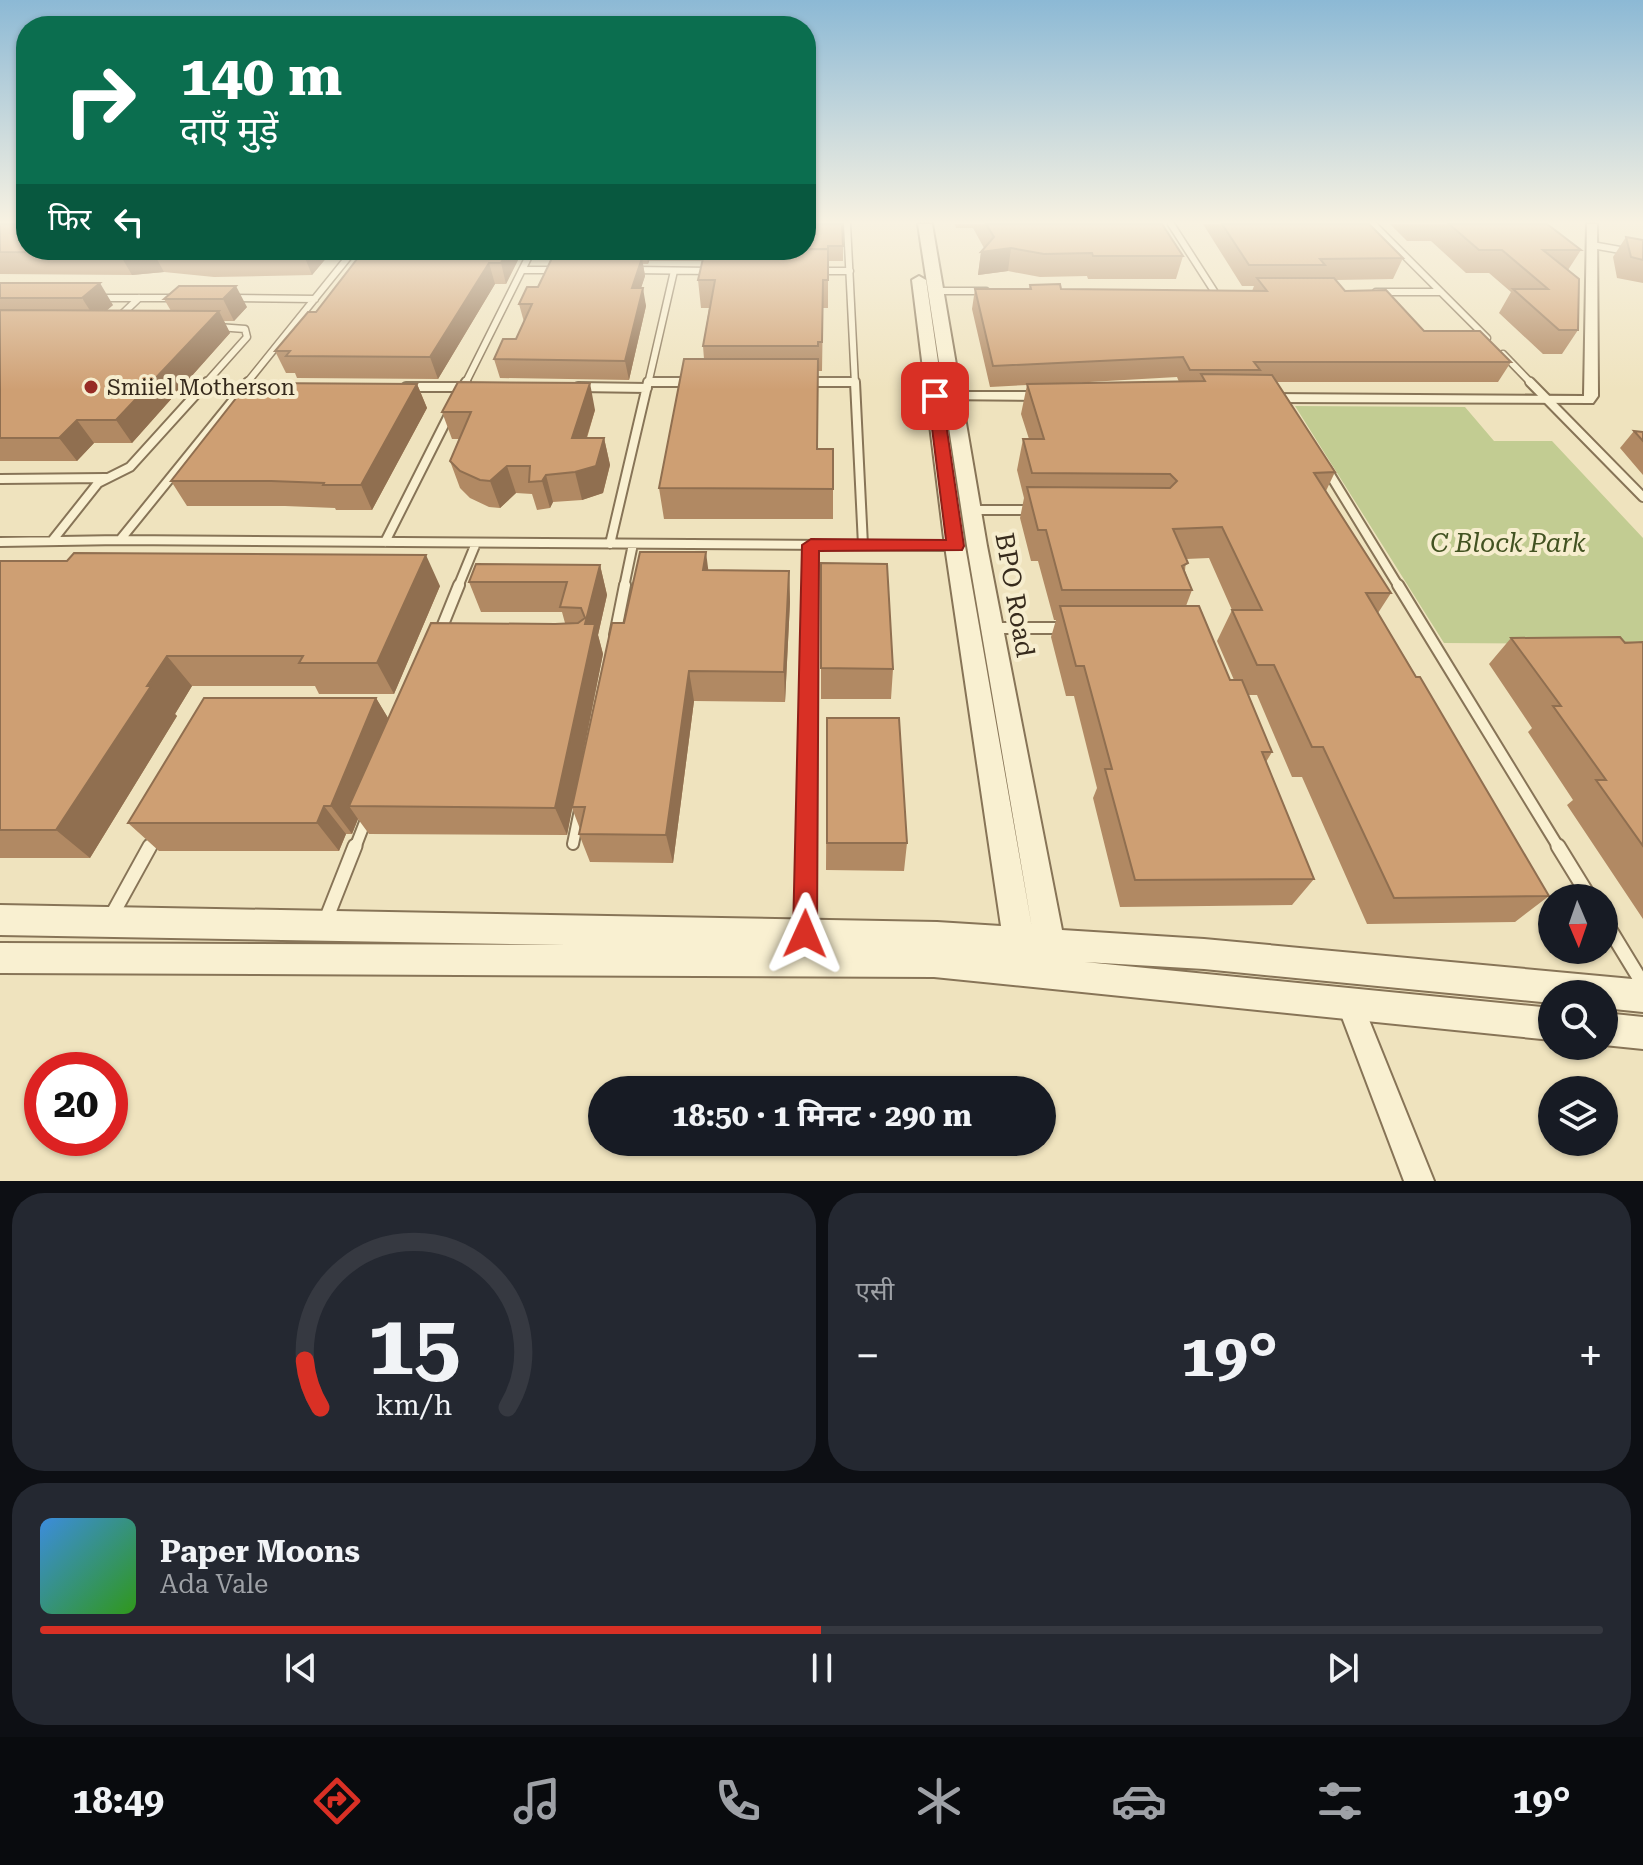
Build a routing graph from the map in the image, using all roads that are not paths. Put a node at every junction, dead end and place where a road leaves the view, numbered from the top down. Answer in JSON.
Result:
{"nodes":[{"id":1,"x":331,"y":279,"type":"edge"},
{"id":2,"x":517,"y":279,"type":"edge"},
{"id":3,"x":672,"y":279,"type":"edge"},
{"id":4,"x":850,"y":279,"type":"edge"},
{"id":5,"x":925,"y":279,"type":"edge"},
{"id":6,"x":927,"y":279,"type":"edge"},
{"id":7,"x":1206,"y":279,"type":"edge"},
{"id":8,"x":1428,"y":279,"type":"edge"},
{"id":9,"x":1592,"y":279,"type":"edge"},
{"id":10,"x":928,"y":291,"type":"junction"},
{"id":11,"x":997,"y":291,"type":"edge"},
{"id":12,"x":1199,"y":291,"type":"edge"},
{"id":13,"x":1214,"y":291,"type":"junction"},
{"id":14,"x":1229,"y":291,"type":"edge"},
{"id":15,"x":1365,"y":291,"type":"edge"},
{"id":16,"x":1441,"y":292,"type":"junction"},
{"id":17,"x":92,"y":298,"type":"edge"},
{"id":18,"x":139,"y":298,"type":"junction"},
{"id":19,"x":183,"y":298,"type":"edge"},
{"id":20,"x":227,"y":298,"type":"edge"},
{"id":21,"x":315,"y":299,"type":"junction"},
{"id":22,"x":124,"y":327,"type":"edge"},
{"id":23,"x":210,"y":327,"type":"edge"},
{"id":24,"x":697,"y":382,"type":"edge"},
{"id":25,"x":792,"y":382,"type":"edge"},
{"id":26,"x":855,"y":382,"type":"junction"},
{"id":27,"x":648,"y":385,"type":"junction"},
{"id":28,"x":244,"y":386,"type":"junction"},
{"id":29,"x":260,"y":386,"type":"edge"},
{"id":30,"x":401,"y":387,"type":"edge"},
{"id":31,"x":463,"y":387,"type":"junction"},
{"id":32,"x":479,"y":387,"type":"edge"},
{"id":33,"x":570,"y":387,"type":"edge"},
{"id":34,"x":944,"y":396,"type":"junction"},
{"id":35,"x":1063,"y":396,"type":"edge"},
{"id":36,"x":1252,"y":398,"type":"edge"},
{"id":37,"x":1550,"y":401,"type":"junction"},
{"id":38,"x":1317,"y":452,"type":"edge"},
{"id":39,"x":106,"y":478,"type":"junction"},
{"id":40,"x":0,"y":479,"type":"edge"},
{"id":41,"x":1643,"y":497,"type":"edge"},
{"id":42,"x":971,"y":510,"type":"junction"},
{"id":43,"x":1049,"y":511,"type":"edge"},
{"id":44,"x":120,"y":540,"type":"junction"},
{"id":45,"x":52,"y":541,"type":"junction"},
{"id":46,"x":0,"y":542,"type":"edge"},
{"id":47,"x":385,"y":542,"type":"junction"},
{"id":48,"x":476,"y":543,"type":"junction"},
{"id":49,"x":610,"y":544,"type":"junction"},
{"id":50,"x":633,"y":544,"type":"junction"},
{"id":51,"x":811,"y":545,"type":"junction"},
{"id":52,"x":863,"y":545,"type":"junction"},
{"id":53,"x":966,"y":546,"type":"junction"},
{"id":54,"x":992,"y":628,"type":"junction"},
{"id":55,"x":1069,"y":628,"type":"edge"},
{"id":56,"x":614,"y":640,"type":"edge"},
{"id":57,"x":436,"y":645,"type":"edge"},
{"id":58,"x":583,"y":797,"type":"edge"},
{"id":59,"x":372,"y":806,"type":"edge"},
{"id":60,"x":166,"y":818,"type":"edge"},
{"id":61,"x":573,"y":844,"type":"dead end"},
{"id":62,"x":1581,"y":884,"type":"edge"},
{"id":63,"x":0,"y":920,"type":"edge"},
{"id":64,"x":108,"y":922,"type":"junction"},
{"id":65,"x":324,"y":926,"type":"junction"},
{"id":66,"x":805,"y":934,"type":"junction"},
{"id":67,"x":1618,"y":943,"type":"edge"},
{"id":68,"x":1050,"y":944,"type":"junction"},
{"id":69,"x":1021,"y":957,"type":"junction"},
{"id":70,"x":0,"y":958,"type":"edge"},
{"id":71,"x":1056,"y":975,"type":"junction"},
{"id":72,"x":1643,"y":984,"type":"edge"},
{"id":73,"x":1643,"y":996,"type":"edge"},
{"id":74,"x":1350,"y":1004,"type":"junction"},
{"id":75,"x":1538,"y":1023,"type":"edge"},
{"id":76,"x":1618,"y":1030,"type":"edge"},
{"id":77,"x":1643,"y":1033,"type":"edge"},
{"id":78,"x":1419,"y":1181,"type":"edge"}],
"edges":[{"from":1,"to":21,"type":"lane"},
{"from":2,"to":31,"type":"lane"},
{"from":3,"to":27,"type":"lane"},
{"from":4,"to":26,"type":"lane"},
{"from":5,"to":10,"type":"street","name":"BPO Road"},
{"from":6,"to":10,"type":"street","name":"BPO Road"},
{"from":7,"to":13,"type":"lane"},
{"from":8,"to":16,"type":"lane"},
{"from":9,"to":37,"type":"street"},
{"from":10,"to":11,"type":"lane"},
{"from":10,"to":34,"type":"street","name":"BPO Road"},
{"from":12,"to":13,"type":"lane"},
{"from":13,"to":14,"type":"lane"},
{"from":15,"to":16,"type":"lane"},
{"from":16,"to":37,"type":"lane"},
{"from":17,"to":18,"type":"lane"},
{"from":18,"to":19,"type":"lane"},
{"from":18,"to":22,"type":"lane"},
{"from":20,"to":21,"type":"lane"},
{"from":21,"to":28,"type":"lane"},
{"from":23,"to":39,"type":"lane"},
{"from":24,"to":27,"type":"lane"},
{"from":25,"to":26,"type":"lane"},
{"from":26,"to":52,"type":"lane"},
{"from":27,"to":33,"type":"lane"},
{"from":27,"to":49,"type":"lane"},
{"from":28,"to":29,"type":"lane"},
{"from":28,"to":44,"type":"lane"},
{"from":30,"to":31,"type":"lane"},
{"from":31,"to":32,"type":"lane"},
{"from":31,"to":47,"type":"lane"},
{"from":34,"to":35,"type":"street"},
{"from":34,"to":42,"type":"street","name":"BPO Road"},
{"from":34,"to":53,"type":"street","name":"BPO Road"},
{"from":36,"to":37,"type":"street"},
{"from":37,"to":41,"type":"lane"},
{"from":38,"to":62,"type":"lane"},
{"from":39,"to":40,"type":"lane"},
{"from":39,"to":45,"type":"lane"},
{"from":42,"to":43,"type":"lane"},
{"from":42,"to":53,"type":"street","name":"BPO Road"},
{"from":44,"to":45,"type":"lane"},
{"from":44,"to":47,"type":"lane"},
{"from":45,"to":46,"type":"lane"},
{"from":47,"to":48,"type":"lane"},
{"from":48,"to":49,"type":"lane"},
{"from":48,"to":57,"type":"lane"},
{"from":49,"to":50,"type":"lane"},
{"from":50,"to":51,"type":"lane"},
{"from":50,"to":56,"type":"lane"},
{"from":51,"to":52,"type":"lane"},
{"from":51,"to":66,"type":"lane"},
{"from":52,"to":53,"type":"lane"},
{"from":53,"to":54,"type":"street","name":"BPO Road"},
{"from":53,"to":69,"type":"street","name":"BPO Road"},
{"from":54,"to":55,"type":"lane"},
{"from":54,"to":68,"type":"street","name":"BPO Road"},
{"from":58,"to":61,"type":"lane"},
{"from":59,"to":65,"type":"lane"},
{"from":60,"to":64,"type":"lane"},
{"from":63,"to":64,"type":"street"},
{"from":64,"to":65,"type":"street"},
{"from":65,"to":66,"type":"street"},
{"from":66,"to":69,"type":"street"},
{"from":67,"to":72,"type":"lane"},
{"from":68,"to":69,"type":"street"},
{"from":68,"to":71,"type":"street","name":"BPO Road"},
{"from":68,"to":73,"type":"street"},
{"from":69,"to":70,"type":"street"},
{"from":69,"to":71,"type":"street"},
{"from":71,"to":74,"type":"street"},
{"from":74,"to":75,"type":"street"},
{"from":74,"to":78,"type":"street"},
{"from":76,"to":77,"type":"street"}]}
